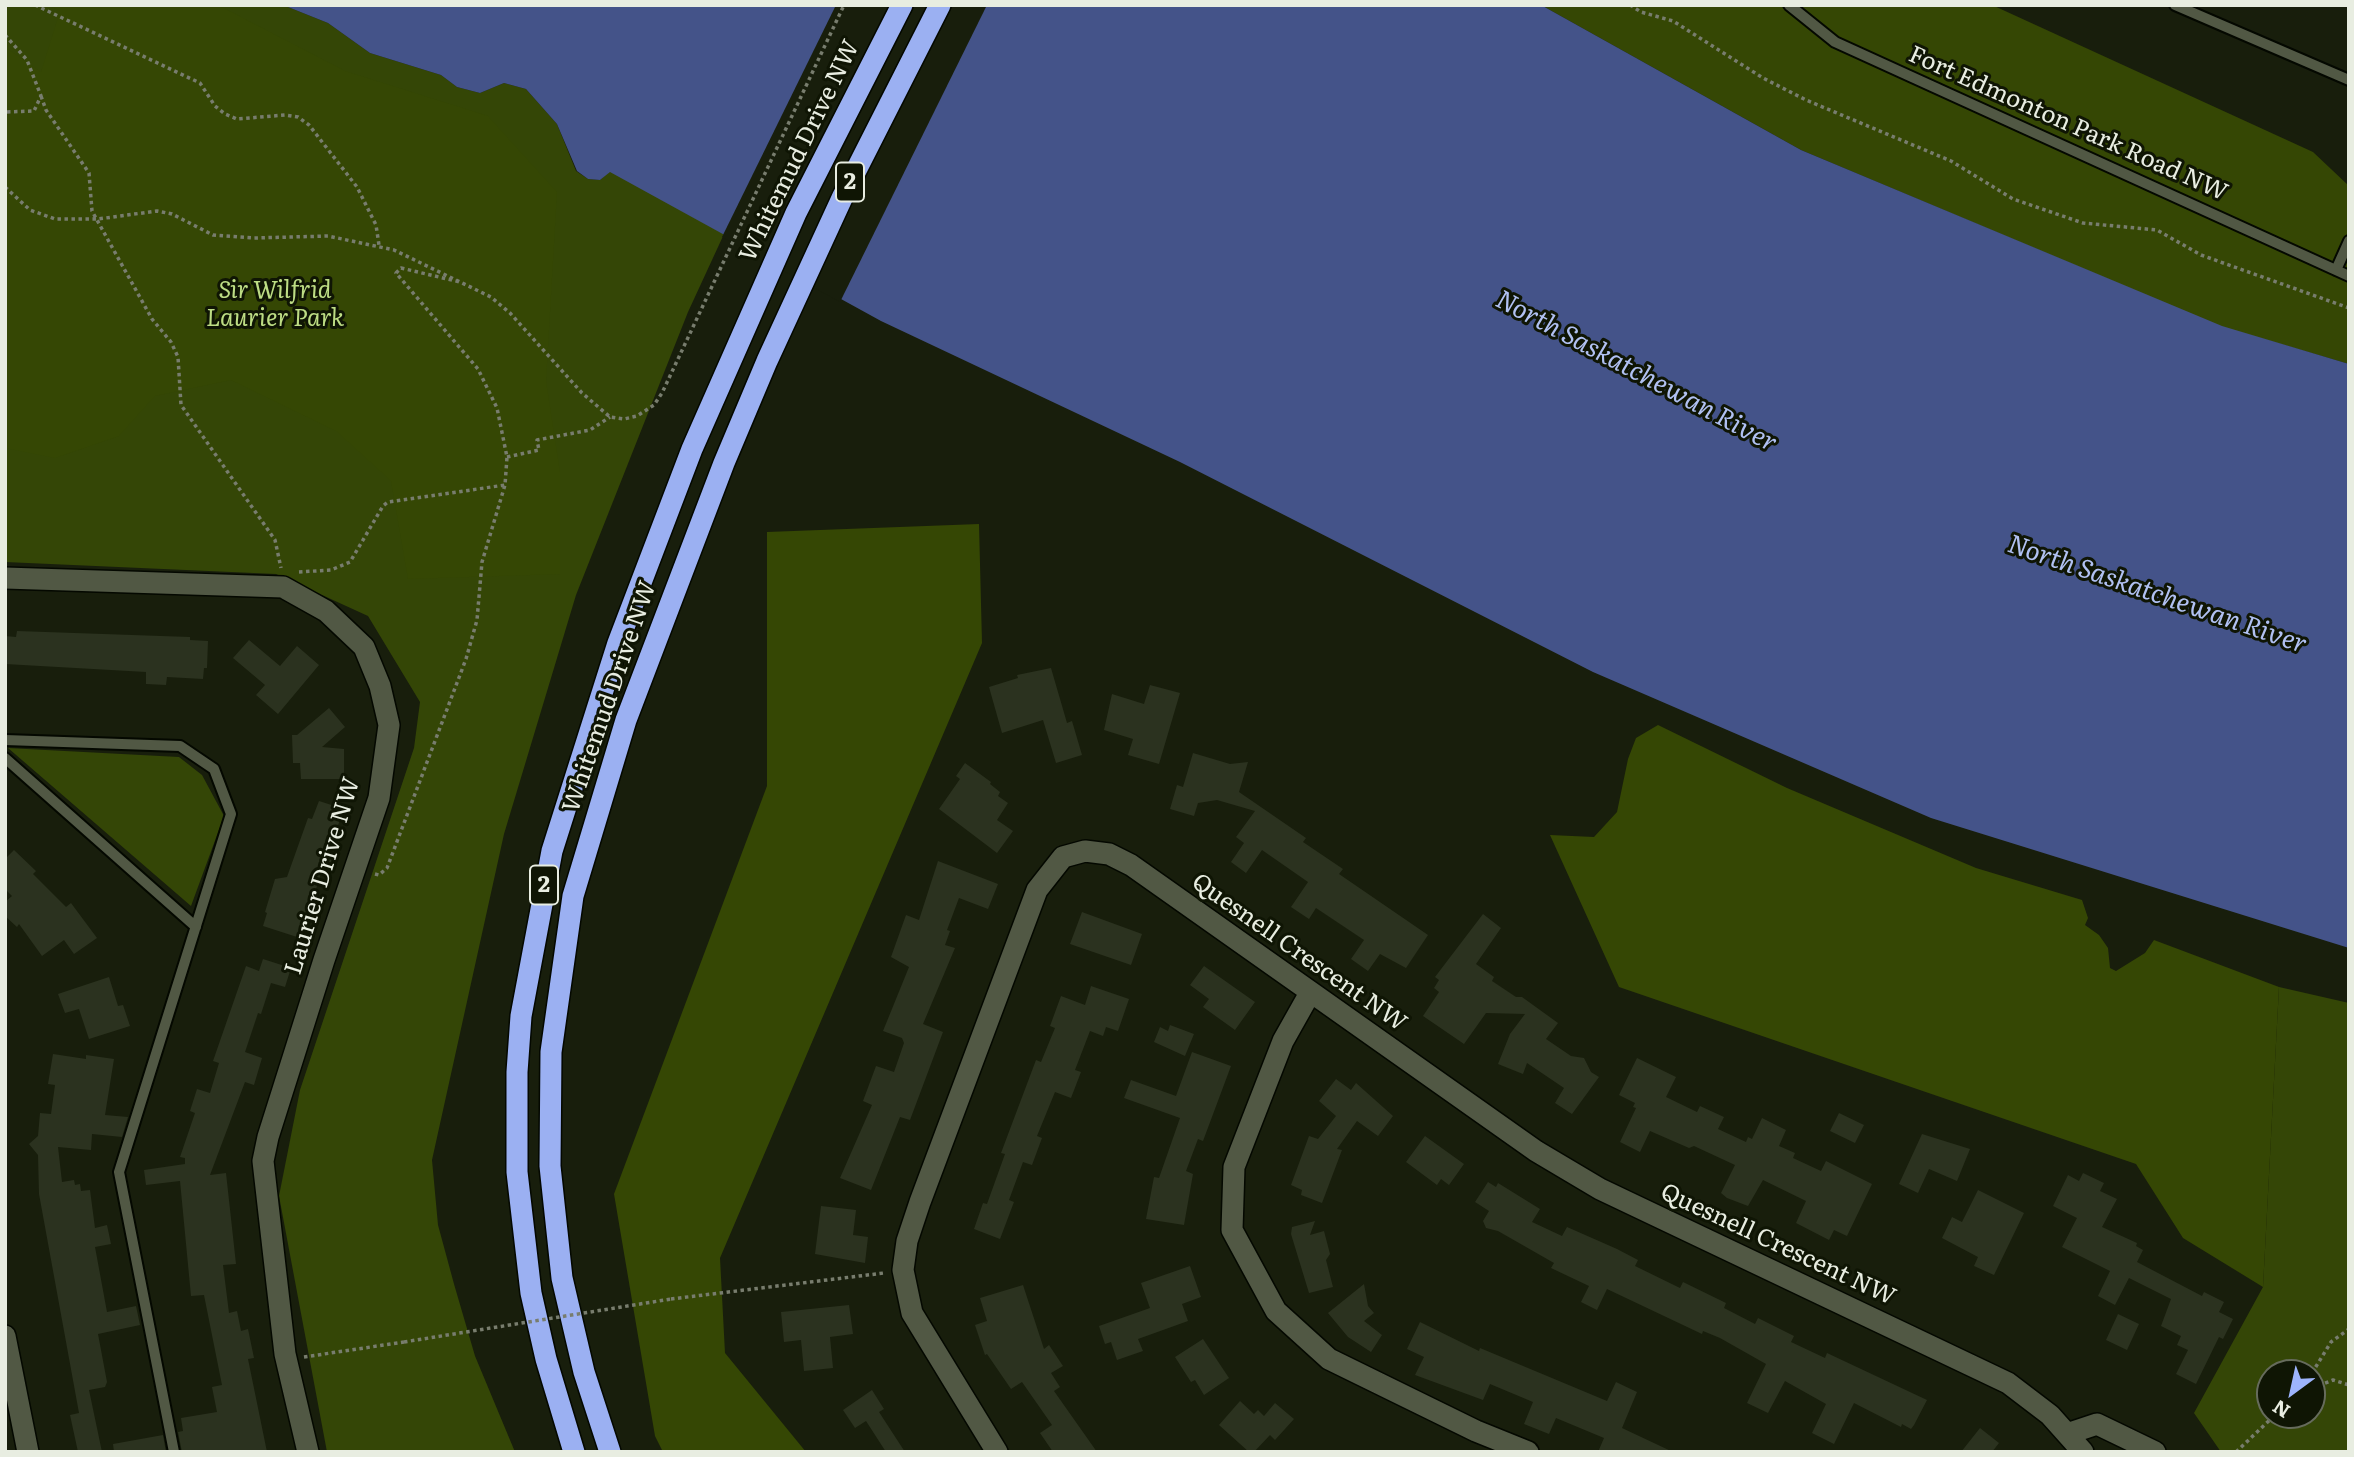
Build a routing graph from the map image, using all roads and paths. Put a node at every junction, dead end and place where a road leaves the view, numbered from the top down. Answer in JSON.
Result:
{"nodes":[{"id":1,"x":36,"y":5,"type":"edge"},
{"id":2,"x":844,"y":5,"type":"edge"},
{"id":3,"x":902,"y":5,"type":"edge"},
{"id":4,"x":940,"y":5,"type":"edge"},
{"id":5,"x":1630,"y":5,"type":"edge"},
{"id":6,"x":1789,"y":5,"type":"edge"},
{"id":7,"x":2175,"y":5,"type":"edge"},
{"id":8,"x":5,"y":35,"type":"edge"},
{"id":9,"x":2349,"y":80,"type":"edge"},
{"id":10,"x":41,"y":96,"type":"junction"},
{"id":11,"x":5,"y":112,"type":"edge"},
{"id":12,"x":5,"y":187,"type":"edge"},
{"id":13,"x":98,"y":219,"type":"junction"},
{"id":14,"x":2349,"y":241,"type":"edge"},
{"id":15,"x":379,"y":245,"type":"junction"},
{"id":16,"x":2336,"y":270,"type":"junction"},
{"id":17,"x":2349,"y":276,"type":"edge"},
{"id":18,"x":469,"y":284,"type":"junction"},
{"id":19,"x":2349,"y":308,"type":"edge"},
{"id":20,"x":610,"y":417,"type":"junction"},
{"id":21,"x":507,"y":457,"type":"junction"},
{"id":22,"x":505,"y":485,"type":"junction"},
{"id":23,"x":5,"y":578,"type":"edge"},
{"id":24,"x":282,"y":580,"type":"junction"},
{"id":25,"x":5,"y":740,"type":"edge"},
{"id":26,"x":5,"y":758,"type":"edge"},
{"id":27,"x":356,"y":870,"type":"junction"},
{"id":28,"x":196,"y":927,"type":"junction"},
{"id":29,"x":1310,"y":993,"type":"junction"},
{"id":30,"x":903,"y":1270,"type":"junction"},
{"id":31,"x":2349,"y":1329,"type":"edge"},
{"id":32,"x":5,"y":1336,"type":"edge"},
{"id":33,"x":285,"y":1354,"type":"junction"},
{"id":34,"x":2321,"y":1359,"type":"edge"},
{"id":35,"x":2326,"y":1383,"type":"edge"},
{"id":36,"x":2349,"y":1385,"type":"edge"},
{"id":37,"x":13,"y":1414,"type":"edge"},
{"id":38,"x":2260,"y":1429,"type":"edge"},
{"id":39,"x":2067,"y":1434,"type":"junction"},
{"id":40,"x":28,"y":1452,"type":"edge"},
{"id":41,"x":174,"y":1452,"type":"edge"},
{"id":42,"x":308,"y":1452,"type":"edge"},
{"id":43,"x":574,"y":1452,"type":"edge"},
{"id":44,"x":610,"y":1452,"type":"edge"},
{"id":45,"x":998,"y":1452,"type":"edge"},
{"id":46,"x":1528,"y":1452,"type":"edge"},
{"id":47,"x":2083,"y":1452,"type":"edge"},
{"id":48,"x":2155,"y":1452,"type":"edge"},
{"id":49,"x":2236,"y":1452,"type":"edge"}],
"edges":[{"from":1,"to":15,"type":"path"},
{"from":2,"to":20,"type":"path"},
{"from":3,"to":43,"type":"highway","name":"Whitemud Drive NW","number":"2"},
{"from":4,"to":44,"type":"highway","name":"Whitemud Drive NW","number":"2"},
{"from":5,"to":19,"type":"path"},
{"from":6,"to":16,"type":"lane","name":"Fort Edmonton Park Road NW"},
{"from":7,"to":9,"type":"lane"},
{"from":8,"to":10,"type":"path"},
{"from":10,"to":11,"type":"path"},
{"from":10,"to":13,"type":"path"},
{"from":12,"to":13,"type":"path"},
{"from":13,"to":15,"type":"path"},
{"from":13,"to":24,"type":"path"},
{"from":14,"to":16,"type":"lane"},
{"from":15,"to":18,"type":"path"},
{"from":16,"to":17,"type":"lane","name":"Fort Edmonton Park Road NW"},
{"from":18,"to":20,"type":"path"},
{"from":18,"to":21,"type":"path"},
{"from":20,"to":21,"type":"path"},
{"from":21,"to":22,"type":"path"},
{"from":22,"to":24,"type":"path"},
{"from":22,"to":27,"type":"path"},
{"from":23,"to":24,"type":"street","name":"Laurier Drive NW"},
{"from":24,"to":27,"type":"street","name":"Laurier Drive NW"},
{"from":25,"to":28,"type":"lane"},
{"from":26,"to":28,"type":"lane"},
{"from":27,"to":33,"type":"street","name":"Laurier Drive NW"},
{"from":28,"to":41,"type":"lane"},
{"from":29,"to":30,"type":"street","name":"Quesnell Crescent NW"},
{"from":29,"to":39,"type":"street","name":"Quesnell Crescent NW"},
{"from":29,"to":46,"type":"street"},
{"from":30,"to":33,"type":"path","bridge":true},
{"from":30,"to":45,"type":"street","name":"Quesnell Crescent NW"},
{"from":31,"to":34,"type":"path"},
{"from":32,"to":37,"type":"street"},
{"from":33,"to":42,"type":"street","name":"Laurier Drive NW"},
{"from":35,"to":36,"type":"path"},
{"from":37,"to":40,"type":"street"},
{"from":38,"to":49,"type":"path"},
{"from":39,"to":47,"type":"street","name":"Quesnell Crescent NW"},
{"from":39,"to":48,"type":"street"}]}
